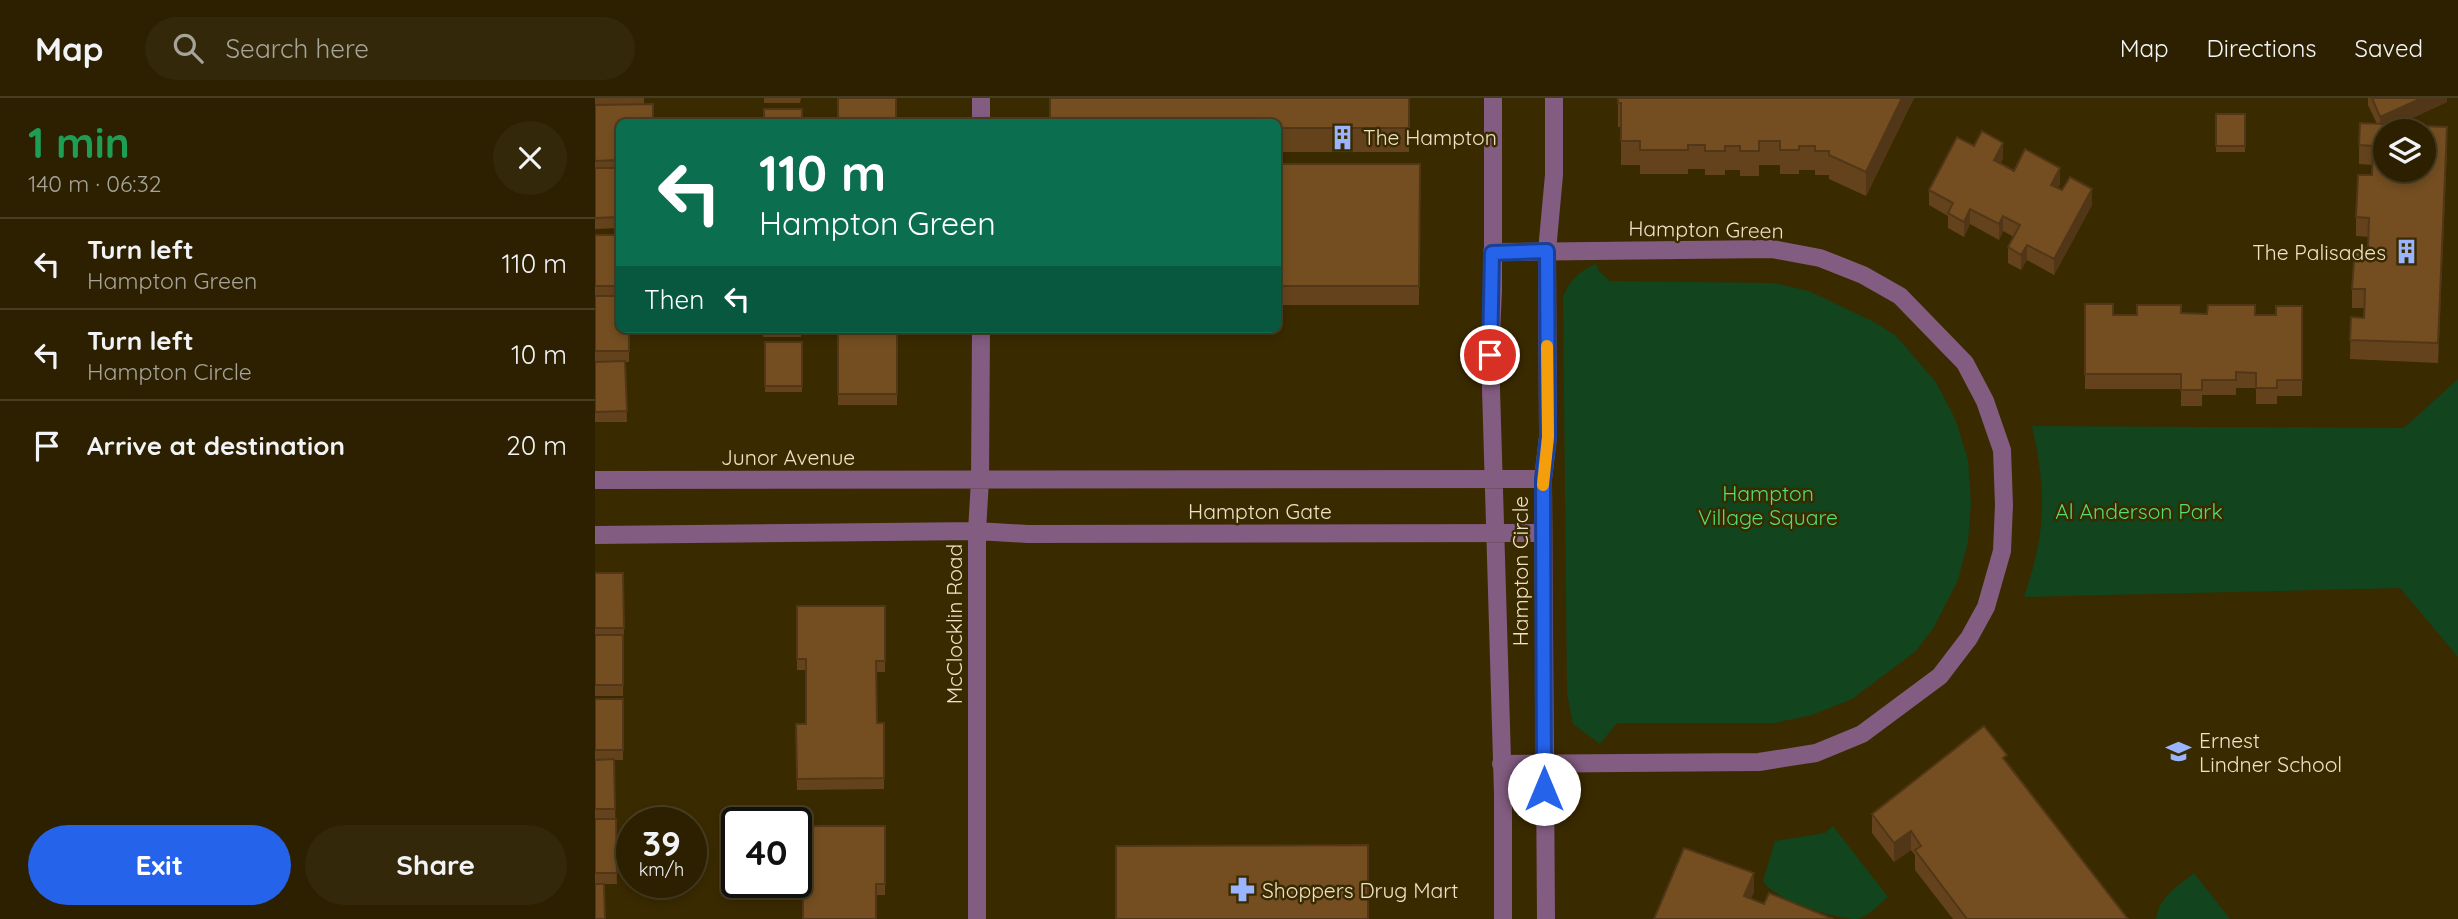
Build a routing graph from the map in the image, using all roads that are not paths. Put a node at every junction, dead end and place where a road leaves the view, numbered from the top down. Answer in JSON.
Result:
{"nodes":[{"id":1,"x":981,"y":98,"type":"edge"},
{"id":2,"x":1493,"y":98,"type":"edge"},
{"id":3,"x":1554,"y":98,"type":"edge"},
{"id":4,"x":981,"y":119,"type":"edge"},
{"id":5,"x":1547,"y":251,"type":"junction"},
{"id":6,"x":1492,"y":253,"type":"junction"},
{"id":7,"x":981,"y":333,"type":"edge"},
{"id":8,"x":1493,"y":478,"type":"junction"},
{"id":9,"x":1543,"y":479,"type":"junction"},
{"id":10,"x":595,"y":480,"type":"edge"},
{"id":11,"x":980,"y":480,"type":"junction"},
{"id":12,"x":977,"y":531,"type":"junction"},
{"id":13,"x":1495,"y":532,"type":"junction"},
{"id":14,"x":1543,"y":533,"type":"junction"},
{"id":15,"x":595,"y":534,"type":"edge"},
{"id":16,"x":1544,"y":763,"type":"junction"},
{"id":17,"x":1501,"y":764,"type":"junction"},
{"id":18,"x":977,"y":919,"type":"edge"},
{"id":19,"x":1503,"y":919,"type":"edge"},
{"id":20,"x":1546,"y":919,"type":"edge"}],
"edges":[{"from":1,"to":4,"type":"street"},
{"from":2,"to":6,"type":"street","name":"Hampton Circle"},
{"from":3,"to":5,"type":"street","name":"Hampton Circle"},
{"from":5,"to":6,"type":"street","name":"Hampton Green"},
{"from":5,"to":9,"type":"street","name":"Hampton Circle"},
{"from":5,"to":16,"type":"street","name":"Hampton Green"},
{"from":6,"to":8,"type":"street","name":"Hampton Circle"},
{"from":7,"to":11,"type":"street","name":"McClocklin Road"},
{"from":8,"to":9,"type":"street","name":"Hampton Gate"},
{"from":8,"to":11,"type":"street","name":"Hampton Gate"},
{"from":8,"to":13,"type":"street","name":"Hampton Circle"},
{"from":9,"to":14,"type":"street","name":"Hampton Circle"},
{"from":10,"to":11,"type":"street","name":"Junor Avenue"},
{"from":11,"to":12,"type":"street","name":"McClocklin Road"},
{"from":12,"to":13,"type":"street","name":"Hampton Gate"},
{"from":12,"to":15,"type":"street"},
{"from":12,"to":18,"type":"street","name":"McClocklin Road"},
{"from":13,"to":14,"type":"street","name":"Hampton Gate"},
{"from":13,"to":17,"type":"street","name":"Hampton Circle"},
{"from":14,"to":16,"type":"street","name":"Hampton Circle"},
{"from":16,"to":17,"type":"street","name":"Hampton Green"},
{"from":16,"to":20,"type":"street","name":"Hampton Circle"},
{"from":17,"to":19,"type":"street","name":"Hampton Circle"}]}
